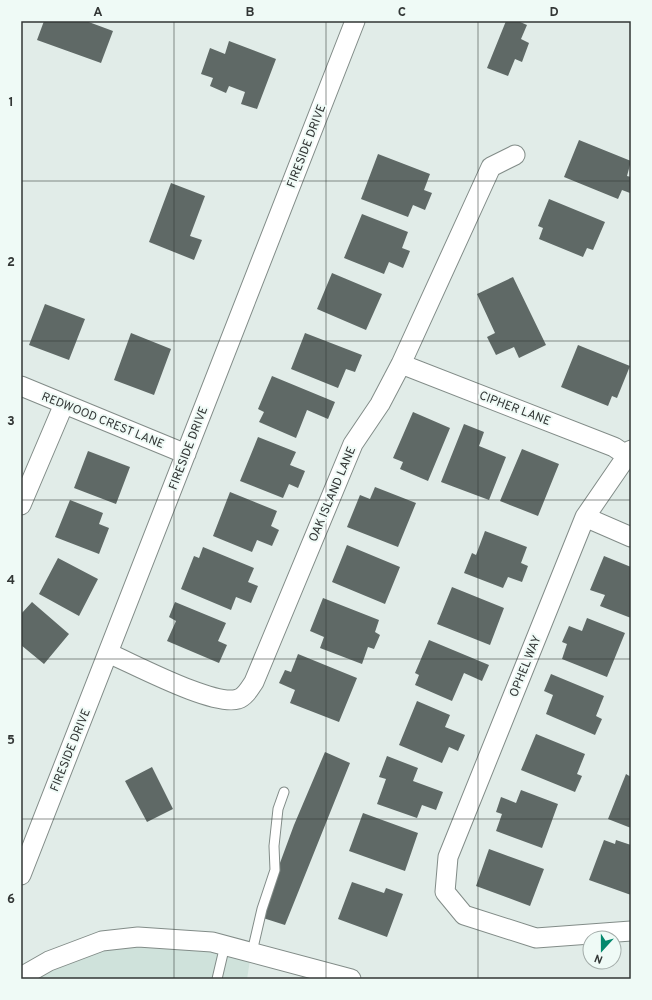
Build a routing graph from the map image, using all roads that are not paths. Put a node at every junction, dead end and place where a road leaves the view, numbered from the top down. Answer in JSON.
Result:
{"nodes":[{"id":1,"x":355,"y":21,"type":"edge"},
{"id":2,"x":515,"y":155,"type":"dead end"},
{"id":3,"x":401,"y":364,"type":"junction"},
{"id":4,"x":21,"y":386,"type":"edge"},
{"id":5,"x":64,"y":404,"type":"junction"},
{"id":6,"x":629,"y":453,"type":"edge"},
{"id":7,"x":186,"y":454,"type":"junction"},
{"id":8,"x":21,"y":505,"type":"edge"},
{"id":9,"x":585,"y":517,"type":"junction"},
{"id":10,"x":631,"y":537,"type":"edge"},
{"id":11,"x":108,"y":653,"type":"junction"},
{"id":12,"x":284,"y":792,"type":"dead end"},
{"id":13,"x":21,"y":875,"type":"edge"},
{"id":14,"x":631,"y":930,"type":"edge"},
{"id":15,"x":225,"y":945,"type":"junction"},
{"id":16,"x":252,"y":952,"type":"junction"},
{"id":17,"x":315,"y":974,"type":"edge"},
{"id":18,"x":21,"y":976,"type":"edge"},
{"id":19,"x":217,"y":979,"type":"edge"},
{"id":20,"x":351,"y":979,"type":"edge"}],
"edges":[{"from":1,"to":7,"type":"street","name":"FIRESIDE DRIVE"},
{"from":2,"to":3,"type":"street","name":"OAK ISLAND LANE"},
{"from":3,"to":6,"type":"street","name":"CIPHER LANE"},
{"from":3,"to":11,"type":"street","name":"OAK ISLAND LANE"},
{"from":4,"to":5,"type":"street","name":"REDWOOD CREST LANE"},
{"from":5,"to":7,"type":"street","name":"REDWOOD CREST LANE"},
{"from":5,"to":8,"type":"street"},
{"from":6,"to":9,"type":"street","name":"OPHEL WAY"},
{"from":7,"to":11,"type":"street","name":"FIRESIDE DRIVE"},
{"from":9,"to":10,"type":"street"},
{"from":9,"to":14,"type":"street","name":"OPHEL WAY"},
{"from":11,"to":13,"type":"street","name":"FIRESIDE DRIVE"},
{"from":12,"to":16,"type":"lane"},
{"from":15,"to":16,"type":"street"},
{"from":15,"to":18,"type":"street"},
{"from":15,"to":19,"type":"lane"},
{"from":16,"to":17,"type":"street"},
{"from":17,"to":20,"type":"street"}]}
